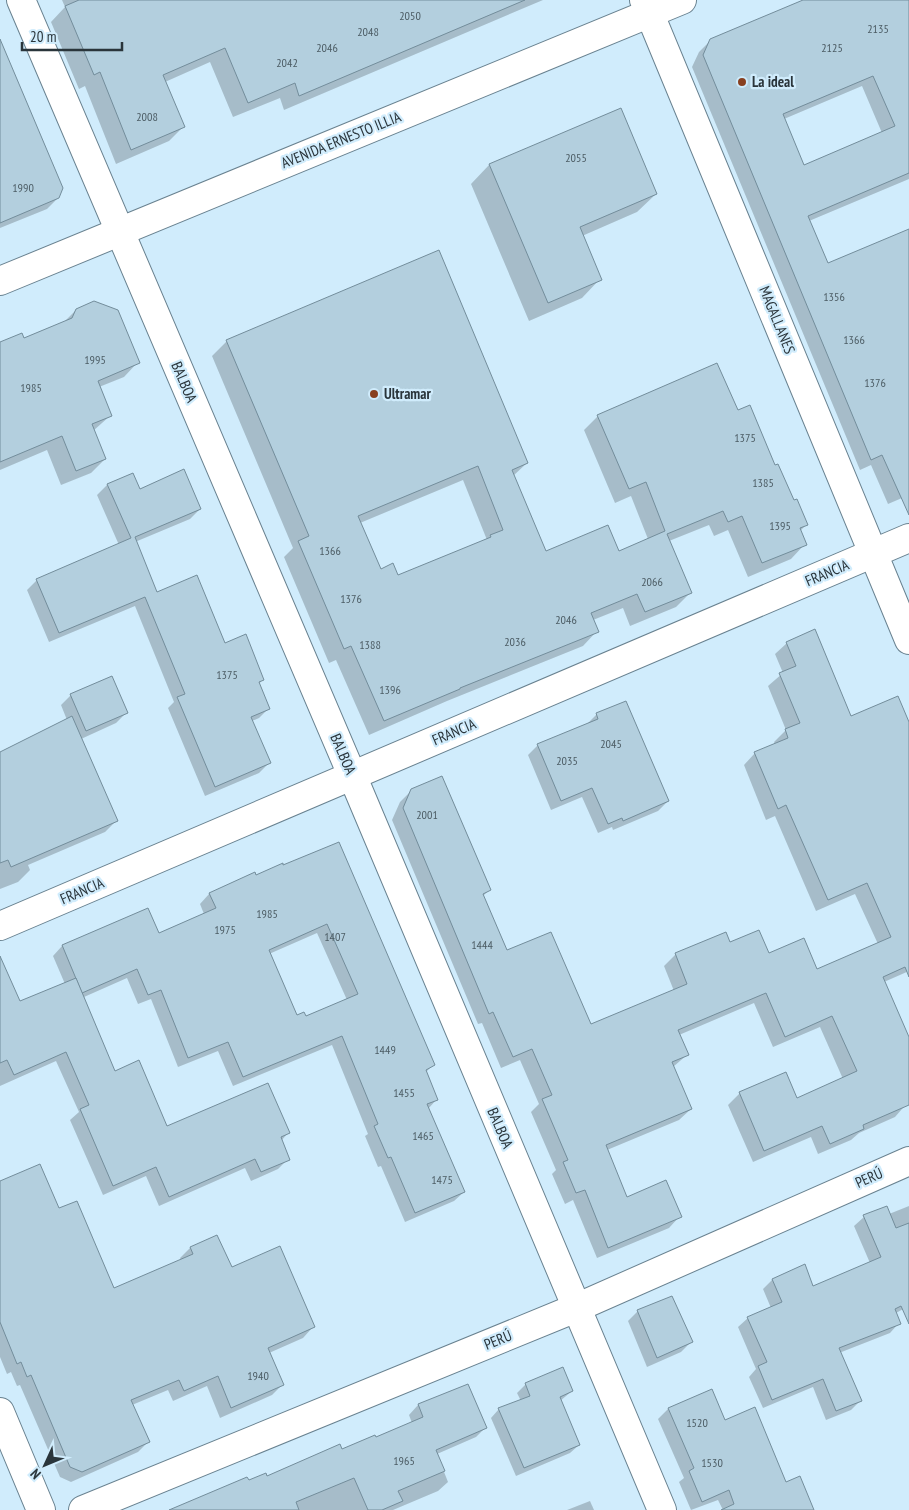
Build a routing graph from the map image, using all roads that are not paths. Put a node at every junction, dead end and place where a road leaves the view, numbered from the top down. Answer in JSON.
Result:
{"nodes":[{"id":1,"x":21,"y":0,"type":"edge"},
{"id":2,"x":682,"y":0,"type":"edge"},
{"id":3,"x":647,"y":7,"type":"edge"},
{"id":4,"x":119,"y":231,"type":"junction"},
{"id":5,"x":0,"y":281,"type":"edge"},
{"id":6,"x":909,"y":538,"type":"edge"},
{"id":7,"x":873,"y":553,"type":"junction"},
{"id":8,"x":909,"y":640,"type":"edge"},
{"id":9,"x":352,"y":775,"type":"junction"},
{"id":10,"x":0,"y":926,"type":"edge"},
{"id":11,"x":909,"y":1161,"type":"edge"},
{"id":12,"x":576,"y":1308,"type":"junction"},
{"id":13,"x":0,"y":1412,"type":"edge"},
{"id":14,"x":41,"y":1510,"type":"edge"},
{"id":15,"x":83,"y":1510,"type":"edge"},
{"id":16,"x":662,"y":1510,"type":"edge"}],
"edges":[{"from":1,"to":4,"type":"street","name":"BALBOA"},
{"from":2,"to":3,"type":"street","name":"AVENIDA ERNESTO ILLIA"},
{"from":3,"to":4,"type":"street","name":"AVENIDA ERNESTO ILLIA"},
{"from":3,"to":7,"type":"street","name":"MAGALLANES"},
{"from":4,"to":5,"type":"street","name":"AVENIDA ERNESTO ILLIA"},
{"from":4,"to":9,"type":"street","name":"BALBOA"},
{"from":6,"to":7,"type":"street","name":"FRANCIA"},
{"from":7,"to":8,"type":"street","name":"MAGALLANES"},
{"from":7,"to":9,"type":"street","name":"FRANCIA"},
{"from":9,"to":10,"type":"street","name":"FRANCIA"},
{"from":9,"to":12,"type":"street","name":"BALBOA"},
{"from":11,"to":12,"type":"street","name":"PERÚ"},
{"from":12,"to":15,"type":"street","name":"PERÚ"},
{"from":12,"to":16,"type":"street","name":"BALBOA"},
{"from":13,"to":14,"type":"street"}]}
